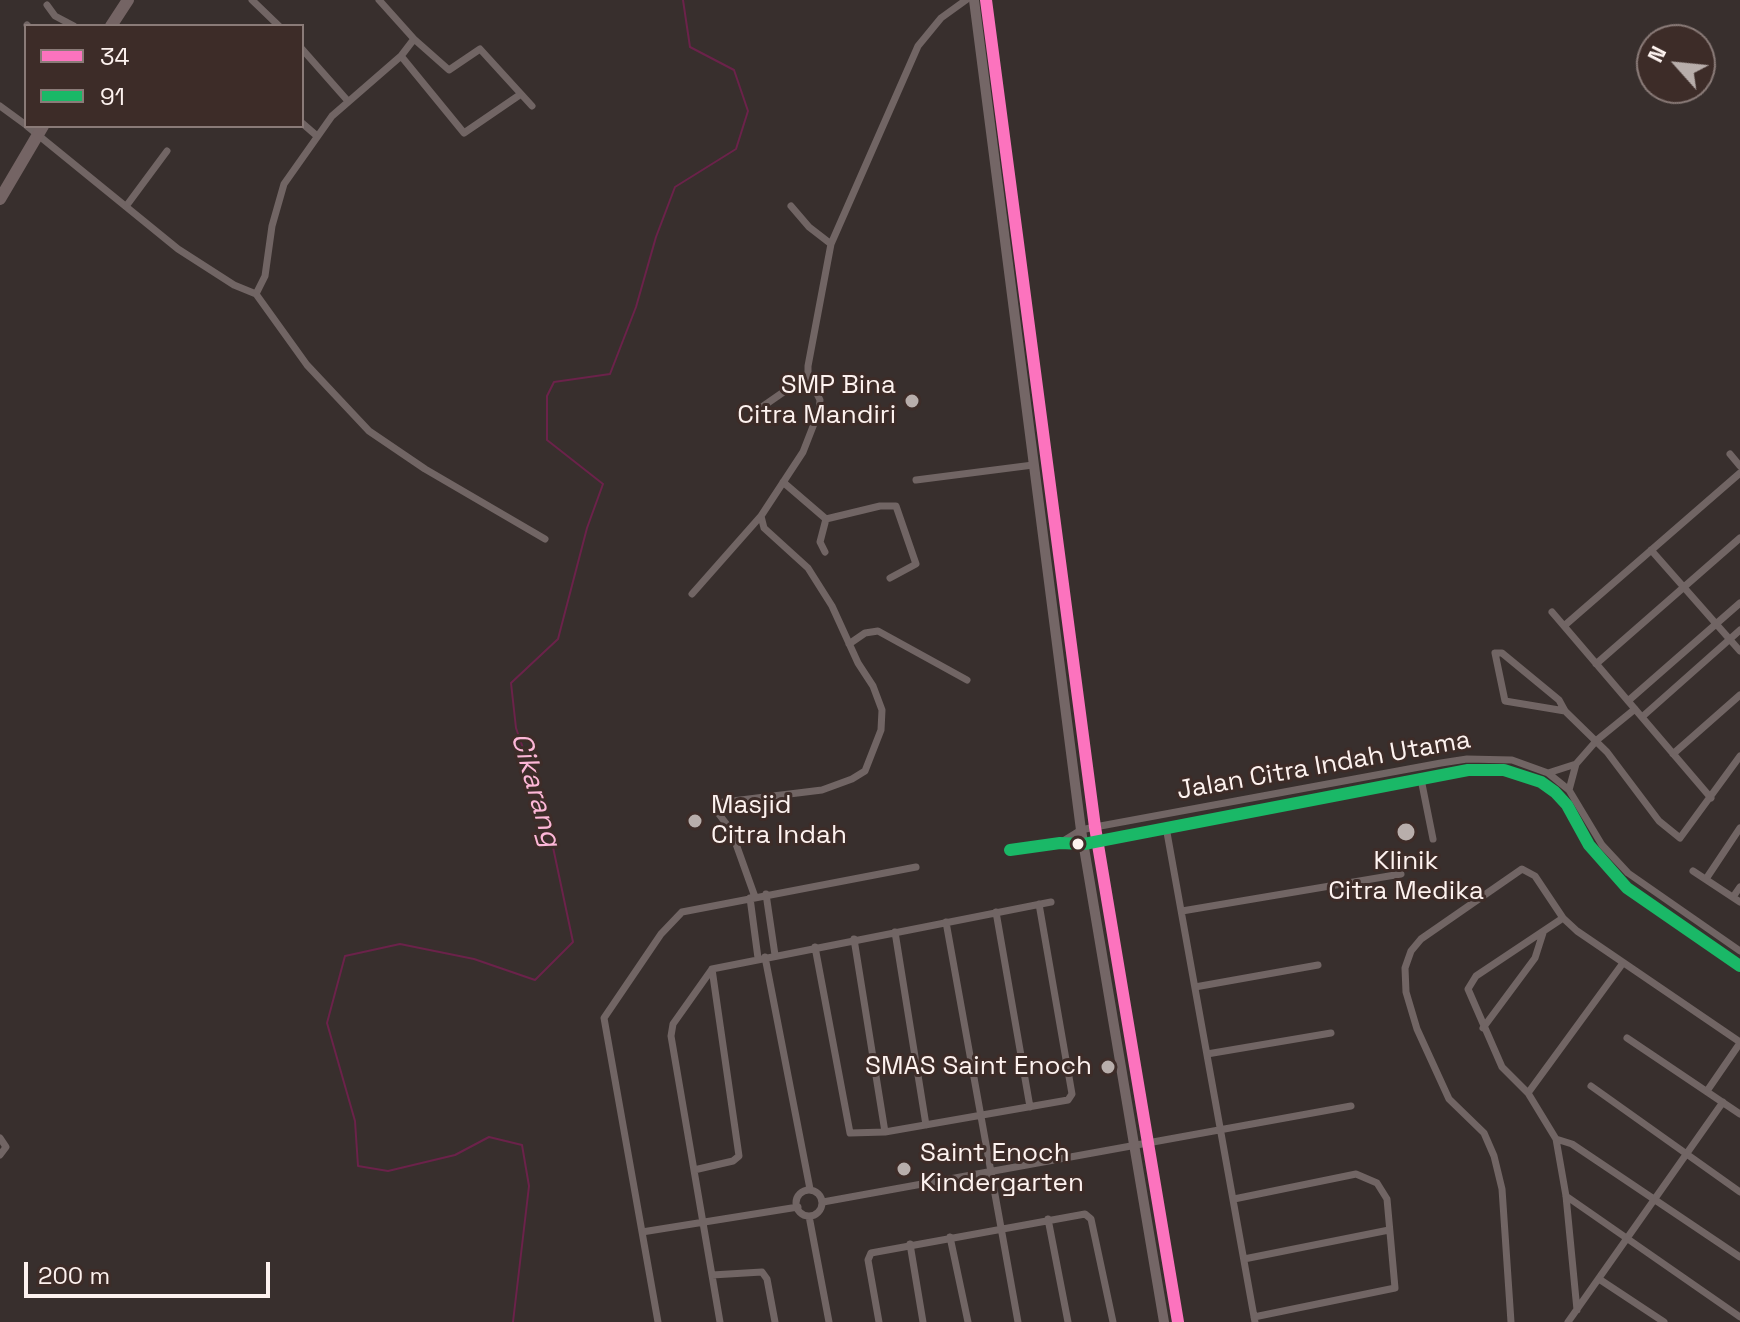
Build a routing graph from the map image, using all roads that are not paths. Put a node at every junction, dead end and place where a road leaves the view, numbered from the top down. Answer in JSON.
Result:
{"nodes":[{"id":1,"x":128,"y":0,"type":"edge"},
{"id":2,"x":252,"y":0,"type":"edge"},
{"id":3,"x":379,"y":0,"type":"edge"},
{"id":4,"x":966,"y":0,"type":"edge"},
{"id":5,"x":974,"y":0,"type":"edge"},
{"id":6,"x":986,"y":0,"type":"edge"},
{"id":7,"x":47,"y":5,"type":"dead end"},
{"id":8,"x":70,"y":24,"type":"edge"},
{"id":9,"x":112,"y":24,"type":"edge"},
{"id":10,"x":277,"y":24,"type":"edge"},
{"id":11,"x":414,"y":39,"type":"junction"},
{"id":12,"x":304,"y":51,"type":"edge"},
{"id":13,"x":401,"y":56,"type":"junction"},
{"id":14,"x":521,"y":94,"type":"junction"},
{"id":15,"x":347,"y":100,"type":"junction"},
{"id":16,"x":0,"y":106,"type":"edge"},
{"id":17,"x":532,"y":106,"type":"dead end"},
{"id":18,"x":24,"y":122,"type":"edge"},
{"id":19,"x":304,"y":125,"type":"edge"},
{"id":20,"x":34,"y":128,"type":"edge"},
{"id":21,"x":317,"y":136,"type":"junction"},
{"id":22,"x":167,"y":151,"type":"dead end"},
{"id":23,"x":0,"y":198,"type":"edge"},
{"id":24,"x":127,"y":205,"type":"junction"},
{"id":25,"x":791,"y":206,"type":"dead end"},
{"id":26,"x":831,"y":244,"type":"junction"},
{"id":27,"x":256,"y":294,"type":"junction"},
{"id":28,"x":808,"y":375,"type":"junction"},
{"id":29,"x":759,"y":409,"type":"dead end"},
{"id":30,"x":1730,"y":454,"type":"dead end"},
{"id":31,"x":1033,"y":465,"type":"junction"},
{"id":32,"x":1740,"y":466,"type":"edge"},
{"id":33,"x":1740,"y":473,"type":"edge"},
{"id":34,"x":916,"y":480,"type":"dead end"},
{"id":35,"x":783,"y":482,"type":"junction"},
{"id":36,"x":761,"y":516,"type":"junction"},
{"id":37,"x":826,"y":519,"type":"junction"},
{"id":38,"x":1740,"y":538,"type":"edge"},
{"id":39,"x":545,"y":539,"type":"dead end"},
{"id":40,"x":1651,"y":550,"type":"junction"},
{"id":41,"x":825,"y":552,"type":"dead end"},
{"id":42,"x":890,"y":578,"type":"dead end"},
{"id":43,"x":1684,"y":587,"type":"junction"},
{"id":44,"x":692,"y":594,"type":"dead end"},
{"id":45,"x":1740,"y":603,"type":"edge"},
{"id":46,"x":1552,"y":612,"type":"dead end"},
{"id":47,"x":1716,"y":624,"type":"junction"},
{"id":48,"x":1564,"y":626,"type":"junction"},
{"id":49,"x":1740,"y":630,"type":"edge"},
{"id":50,"x":1730,"y":639,"type":"junction"},
{"id":51,"x":849,"y":644,"type":"junction"},
{"id":52,"x":1740,"y":651,"type":"edge"},
{"id":53,"x":1596,"y":664,"type":"junction"},
{"id":54,"x":967,"y":680,"type":"dead end"},
{"id":55,"x":1740,"y":695,"type":"edge"},
{"id":56,"x":1628,"y":701,"type":"junction"},
{"id":57,"x":1635,"y":709,"type":"junction"},
{"id":58,"x":1565,"y":711,"type":"junction"},
{"id":59,"x":1642,"y":717,"type":"junction"},
{"id":60,"x":1597,"y":740,"type":"junction"},
{"id":61,"x":1673,"y":754,"type":"junction"},
{"id":62,"x":1740,"y":756,"type":"edge"},
{"id":63,"x":1576,"y":764,"type":"junction"},
{"id":64,"x":1548,"y":773,"type":"junction"},
{"id":65,"x":1421,"y":779,"type":"junction"},
{"id":66,"x":1569,"y":790,"type":"junction"},
{"id":67,"x":1711,"y":798,"type":"junction"},
{"id":68,"x":1095,"y":827,"type":"junction"},
{"id":69,"x":1166,"y":827,"type":"junction"},
{"id":70,"x":1740,"y":828,"type":"edge"},
{"id":71,"x":1081,"y":830,"type":"junction"},
{"id":72,"x":1433,"y":839,"type":"dead end"},
{"id":73,"x":1097,"y":842,"type":"junction"},
{"id":74,"x":1060,"y":843,"type":"junction"},
{"id":75,"x":1084,"y":844,"type":"junction"},
{"id":76,"x":1010,"y":850,"type":"dead end"},
{"id":77,"x":916,"y":867,"type":"dead end"},
{"id":78,"x":1693,"y":871,"type":"dead end"},
{"id":79,"x":1401,"y":874,"type":"dead end"},
{"id":80,"x":1706,"y":879,"type":"junction"},
{"id":81,"x":1740,"y":887,"type":"edge"},
{"id":82,"x":766,"y":894,"type":"junction"},
{"id":83,"x":752,"y":897,"type":"junction"},
{"id":84,"x":1736,"y":900,"type":"edge"},
{"id":85,"x":1051,"y":902,"type":"dead end"},
{"id":86,"x":1039,"y":904,"type":"junction"},
{"id":87,"x":1182,"y":911,"type":"junction"},
{"id":88,"x":996,"y":912,"type":"junction"},
{"id":89,"x":1563,"y":918,"type":"junction"},
{"id":90,"x":946,"y":922,"type":"junction"},
{"id":91,"x":895,"y":932,"type":"junction"},
{"id":92,"x":1543,"y":933,"type":"junction"},
{"id":93,"x":854,"y":939,"type":"junction"},
{"id":94,"x":815,"y":947,"type":"junction"},
{"id":95,"x":1740,"y":951,"type":"edge"},
{"id":96,"x":775,"y":955,"type":"junction"},
{"id":97,"x":762,"y":957,"type":"junction"},
{"id":98,"x":1623,"y":963,"type":"junction"},
{"id":99,"x":1318,"y":965,"type":"dead end"},
{"id":100,"x":1740,"y":966,"type":"edge"},
{"id":101,"x":712,"y":969,"type":"junction"},
{"id":102,"x":1195,"y":987,"type":"junction"},
{"id":103,"x":1483,"y":1028,"type":"junction"},
{"id":104,"x":1331,"y":1033,"type":"dead end"},
{"id":105,"x":1627,"y":1038,"type":"dead end"},
{"id":106,"x":1740,"y":1043,"type":"edge"},
{"id":107,"x":1207,"y":1054,"type":"junction"},
{"id":108,"x":1591,"y":1086,"type":"dead end"},
{"id":109,"x":1707,"y":1091,"type":"junction"},
{"id":110,"x":1528,"y":1093,"type":"junction"},
{"id":111,"x":1723,"y":1102,"type":"junction"},
{"id":112,"x":1351,"y":1106,"type":"dead end"},
{"id":113,"x":1030,"y":1107,"type":"junction"},
{"id":114,"x":1739,"y":1112,"type":"edge"},
{"id":115,"x":983,"y":1115,"type":"junction"},
{"id":116,"x":926,"y":1125,"type":"junction"},
{"id":117,"x":1220,"y":1129,"type":"junction"},
{"id":118,"x":885,"y":1132,"type":"junction"},
{"id":119,"x":0,"y":1138,"type":"edge"},
{"id":120,"x":1556,"y":1139,"type":"junction"},
{"id":121,"x":1147,"y":1144,"type":"junction"},
{"id":122,"x":1133,"y":1147,"type":"junction"},
{"id":123,"x":1687,"y":1154,"type":"junction"},
{"id":124,"x":0,"y":1155,"type":"edge"},
{"id":125,"x":694,"y":1170,"type":"junction"},
{"id":126,"x":992,"y":1172,"type":"junction"},
{"id":127,"x":810,"y":1189,"type":"junction"},
{"id":128,"x":1740,"y":1192,"type":"edge"},
{"id":129,"x":1566,"y":1196,"type":"junction"},
{"id":130,"x":1234,"y":1199,"type":"junction"},
{"id":131,"x":1655,"y":1199,"type":"junction"},
{"id":132,"x":823,"y":1202,"type":"junction"},
{"id":133,"x":798,"y":1207,"type":"junction"},
{"id":134,"x":809,"y":1216,"type":"junction"},
{"id":135,"x":1048,"y":1219,"type":"junction"},
{"id":136,"x":701,"y":1221,"type":"junction"},
{"id":137,"x":1000,"y":1228,"type":"junction"},
{"id":138,"x":1389,"y":1230,"type":"junction"},
{"id":139,"x":642,"y":1232,"type":"junction"},
{"id":140,"x":950,"y":1237,"type":"junction"},
{"id":141,"x":1627,"y":1239,"type":"junction"},
{"id":142,"x":910,"y":1244,"type":"junction"},
{"id":143,"x":1740,"y":1257,"type":"edge"},
{"id":144,"x":1244,"y":1259,"type":"junction"},
{"id":145,"x":712,"y":1275,"type":"junction"},
{"id":146,"x":1599,"y":1279,"type":"junction"},
{"id":147,"x":1577,"y":1310,"type":"junction"},
{"id":148,"x":1740,"y":1317,"type":"edge"},
{"id":149,"x":1254,"y":1320,"type":"edge"},
{"id":150,"x":1571,"y":1321,"type":"edge"},
{"id":151,"x":658,"y":1322,"type":"edge"},
{"id":152,"x":720,"y":1322,"type":"edge"},
{"id":153,"x":775,"y":1322,"type":"edge"},
{"id":154,"x":829,"y":1322,"type":"edge"},
{"id":155,"x":879,"y":1322,"type":"edge"},
{"id":156,"x":923,"y":1322,"type":"edge"},
{"id":157,"x":968,"y":1322,"type":"edge"},
{"id":158,"x":1018,"y":1322,"type":"edge"},
{"id":159,"x":1068,"y":1322,"type":"edge"},
{"id":160,"x":1113,"y":1322,"type":"edge"},
{"id":161,"x":1164,"y":1322,"type":"edge"},
{"id":162,"x":1178,"y":1322,"type":"edge"},
{"id":163,"x":1511,"y":1322,"type":"edge"},
{"id":164,"x":1664,"y":1322,"type":"edge"}],
"edges":[{"from":1,"to":9,"type":"main road"},
{"from":2,"to":10,"type":"street"},
{"from":3,"to":11,"type":"street"},
{"from":4,"to":26,"type":"street"},
{"from":5,"to":31,"type":"street"},
{"from":6,"to":68,"type":"street"},
{"from":7,"to":8,"type":"street"},
{"from":11,"to":13,"type":"street"},
{"from":11,"to":14,"type":"street"},
{"from":12,"to":15,"type":"street"},
{"from":13,"to":14,"type":"street"},
{"from":13,"to":15,"type":"street"},
{"from":14,"to":17,"type":"street"},
{"from":15,"to":21,"type":"street"},
{"from":16,"to":18,"type":"street"},
{"from":19,"to":21,"type":"street"},
{"from":20,"to":23,"type":"main road"},
{"from":20,"to":24,"type":"street"},
{"from":21,"to":27,"type":"street"},
{"from":22,"to":24,"type":"street"},
{"from":24,"to":27,"type":"street"},
{"from":25,"to":26,"type":"street"},
{"from":26,"to":28,"type":"street"},
{"from":27,"to":39,"type":"street"},
{"from":28,"to":29,"type":"street"},
{"from":28,"to":35,"type":"street"},
{"from":30,"to":32,"type":"street"},
{"from":31,"to":34,"type":"street"},
{"from":31,"to":71,"type":"street"},
{"from":33,"to":40,"type":"street"},
{"from":35,"to":36,"type":"street"},
{"from":35,"to":37,"type":"street"},
{"from":36,"to":44,"type":"street"},
{"from":36,"to":51,"type":"street"},
{"from":37,"to":41,"type":"street"},
{"from":37,"to":42,"type":"street"},
{"from":38,"to":43,"type":"street"},
{"from":40,"to":43,"type":"street"},
{"from":40,"to":48,"type":"street"},
{"from":43,"to":47,"type":"street"},
{"from":43,"to":53,"type":"street"},
{"from":45,"to":47,"type":"street"},
{"from":46,"to":48,"type":"street"},
{"from":47,"to":50,"type":"street"},
{"from":47,"to":56,"type":"street"},
{"from":48,"to":53,"type":"street"},
{"from":49,"to":50,"type":"street"},
{"from":50,"to":52,"type":"street"},
{"from":50,"to":59,"type":"street"},
{"from":51,"to":54,"type":"street"},
{"from":51,"to":83,"type":"street"},
{"from":53,"to":56,"type":"street"},
{"from":55,"to":61,"type":"street"},
{"from":56,"to":57,"type":"street"},
{"from":57,"to":59,"type":"street"},
{"from":57,"to":60,"type":"street"},
{"from":58,"to":58,"type":"street"},
{"from":58,"to":60,"type":"street"},
{"from":59,"to":61,"type":"street"},
{"from":60,"to":63,"type":"street"},
{"from":60,"to":67,"type":"street"},
{"from":61,"to":67,"type":"street"},
{"from":62,"to":67,"type":"street"},
{"from":63,"to":64,"type":"street"},
{"from":63,"to":66,"type":"street"},
{"from":64,"to":66,"type":"street","name":"Jalan Citra Indah Utama"},
{"from":64,"to":68,"type":"street","name":"Jalan Citra Indah Utama"},
{"from":65,"to":69,"type":"street"},
{"from":65,"to":72,"type":"street"},
{"from":65,"to":100,"type":"street"},
{"from":66,"to":95,"type":"street","name":"Jalan Citra Indah Utama"},
{"from":68,"to":71,"type":"street","name":"Jalan Citra Indah Utama"},
{"from":68,"to":73,"type":"street"},
{"from":69,"to":73,"type":"street"},
{"from":69,"to":87,"type":"street"},
{"from":70,"to":80,"type":"street"},
{"from":71,"to":74,"type":"street","name":"Jalan Citra Indah Utama"},
{"from":71,"to":75,"type":"street"},
{"from":73,"to":75,"type":"street"},
{"from":73,"to":121,"type":"street"},
{"from":74,"to":75,"type":"street"},
{"from":74,"to":76,"type":"street"},
{"from":75,"to":122,"type":"street"},
{"from":77,"to":82,"type":"street"},
{"from":78,"to":80,"type":"street"},
{"from":79,"to":87,"type":"street"},
{"from":80,"to":84,"type":"street"},
{"from":81,"to":84,"type":"street"},
{"from":82,"to":83,"type":"street"},
{"from":82,"to":96,"type":"street"},
{"from":83,"to":97,"type":"street"},
{"from":83,"to":139,"type":"street"},
{"from":85,"to":86,"type":"street"},
{"from":86,"to":88,"type":"street"},
{"from":86,"to":113,"type":"street"},
{"from":87,"to":102,"type":"street"},
{"from":88,"to":90,"type":"street"},
{"from":88,"to":113,"type":"street"},
{"from":89,"to":92,"type":"street"},
{"from":89,"to":98,"type":"street"},
{"from":89,"to":163,"type":"street"},
{"from":90,"to":91,"type":"street"},
{"from":90,"to":115,"type":"street"},
{"from":91,"to":93,"type":"street"},
{"from":91,"to":116,"type":"street"},
{"from":92,"to":103,"type":"street"},
{"from":92,"to":103,"type":"street"},
{"from":93,"to":94,"type":"street"},
{"from":93,"to":118,"type":"street"},
{"from":94,"to":96,"type":"street"},
{"from":94,"to":118,"type":"street"},
{"from":96,"to":97,"type":"street"},
{"from":97,"to":101,"type":"street"},
{"from":97,"to":127,"type":"street"},
{"from":98,"to":106,"type":"street"},
{"from":98,"to":110,"type":"street"},
{"from":99,"to":102,"type":"street"},
{"from":101,"to":125,"type":"street"},
{"from":101,"to":125,"type":"street"},
{"from":102,"to":107,"type":"street"},
{"from":103,"to":110,"type":"street"},
{"from":104,"to":107,"type":"street"},
{"from":105,"to":109,"type":"street"},
{"from":106,"to":109,"type":"street"},
{"from":107,"to":117,"type":"street"},
{"from":108,"to":123,"type":"street"},
{"from":109,"to":111,"type":"street"},
{"from":110,"to":120,"type":"street"},
{"from":111,"to":114,"type":"street"},
{"from":111,"to":123,"type":"street"},
{"from":112,"to":117,"type":"street"},
{"from":113,"to":115,"type":"street"},
{"from":115,"to":116,"type":"street"},
{"from":115,"to":126,"type":"street"},
{"from":116,"to":118,"type":"street"},
{"from":117,"to":121,"type":"street"},
{"from":117,"to":130,"type":"street"},
{"from":119,"to":124,"type":"street"},
{"from":120,"to":129,"type":"street"},
{"from":120,"to":131,"type":"street"},
{"from":121,"to":122,"type":"street"},
{"from":121,"to":162,"type":"street"},
{"from":122,"to":126,"type":"street"},
{"from":122,"to":161,"type":"street"},
{"from":123,"to":128,"type":"street"},
{"from":123,"to":131,"type":"street"},
{"from":125,"to":136,"type":"street"},
{"from":126,"to":132,"type":"street"},
{"from":126,"to":137,"type":"street"},
{"from":127,"to":132,"type":"street"},
{"from":127,"to":133,"type":"street"},
{"from":129,"to":141,"type":"street"},
{"from":129,"to":147,"type":"street"},
{"from":130,"to":138,"type":"street"},
{"from":130,"to":144,"type":"street"},
{"from":131,"to":141,"type":"street"},
{"from":131,"to":143,"type":"street"},
{"from":132,"to":134,"type":"street"},
{"from":133,"to":134,"type":"street"},
{"from":133,"to":136,"type":"street"},
{"from":134,"to":154,"type":"street"},
{"from":135,"to":137,"type":"street"},
{"from":135,"to":159,"type":"street"},
{"from":135,"to":160,"type":"street"},
{"from":136,"to":139,"type":"street"},
{"from":136,"to":145,"type":"street"},
{"from":137,"to":140,"type":"street"},
{"from":137,"to":158,"type":"street"},
{"from":138,"to":144,"type":"street"},
{"from":138,"to":149,"type":"street"},
{"from":139,"to":151,"type":"street"},
{"from":140,"to":142,"type":"street"},
{"from":140,"to":157,"type":"street"},
{"from":141,"to":146,"type":"street"},
{"from":141,"to":148,"type":"street"},
{"from":142,"to":155,"type":"street"},
{"from":142,"to":156,"type":"street"},
{"from":144,"to":149,"type":"street"},
{"from":145,"to":152,"type":"street"},
{"from":145,"to":153,"type":"street"},
{"from":146,"to":147,"type":"street"},
{"from":146,"to":164,"type":"street"},
{"from":147,"to":150,"type":"street"}]}
